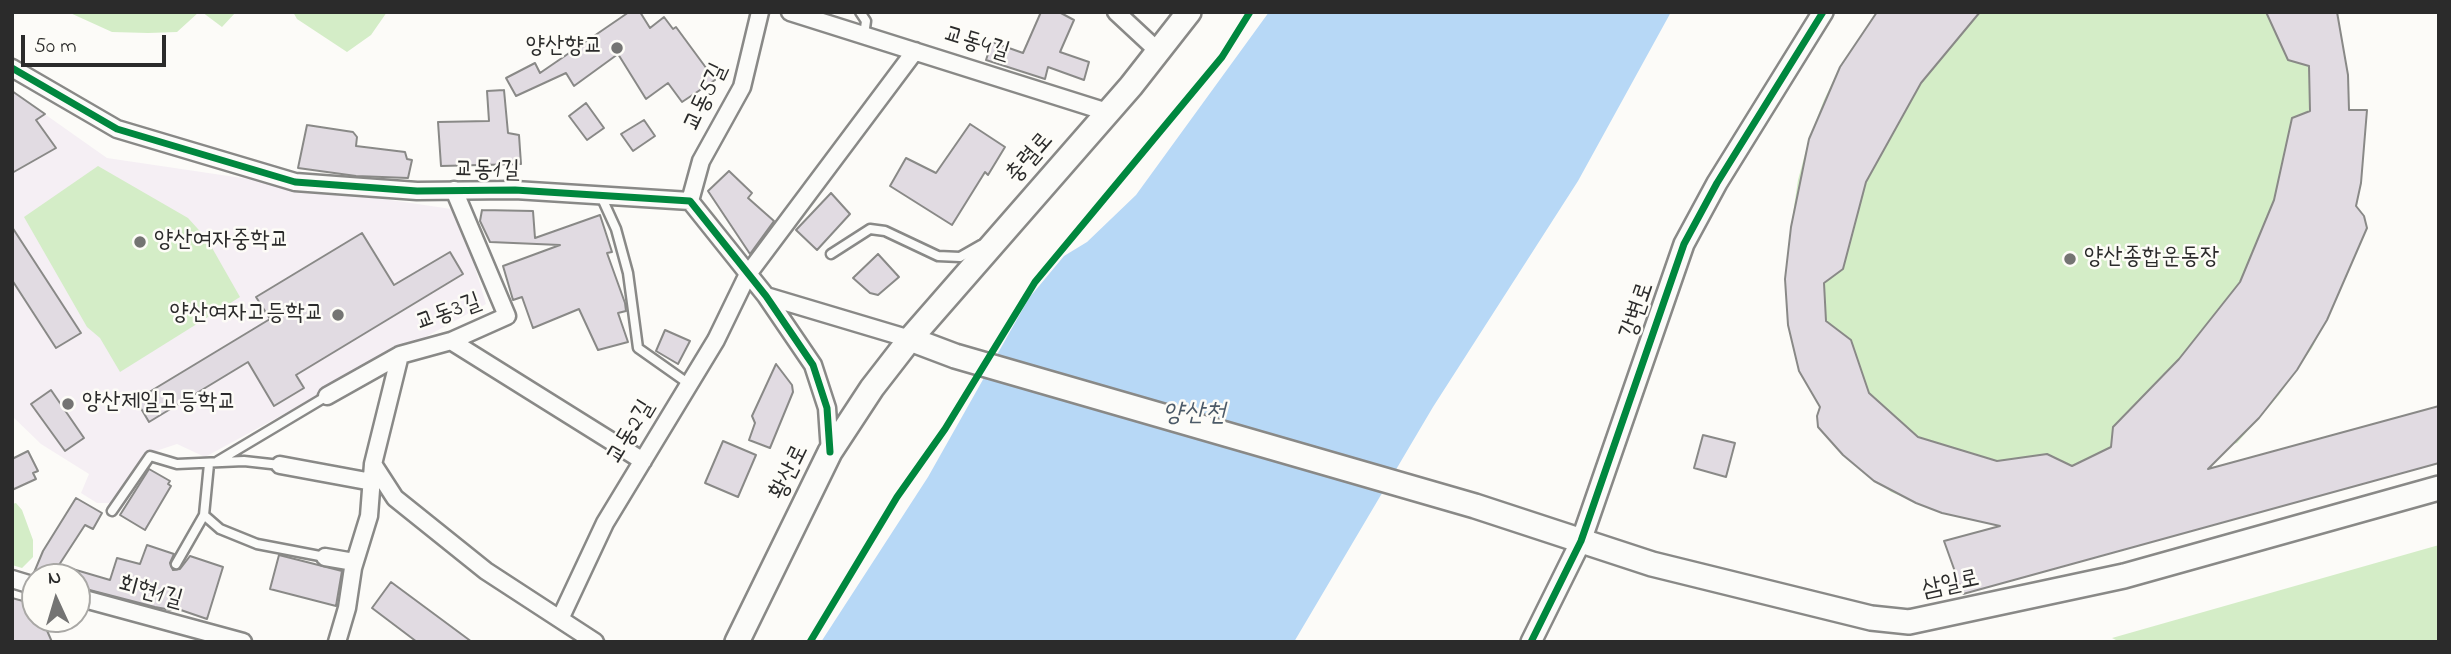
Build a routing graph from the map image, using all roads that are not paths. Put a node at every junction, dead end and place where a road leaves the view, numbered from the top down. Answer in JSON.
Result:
{"nodes":[{"id":1,"x":760,"y":12,"type":"edge"},
{"id":2,"x":790,"y":12,"type":"edge"},
{"id":3,"x":860,"y":12,"type":"edge"},
{"id":4,"x":1116,"y":12,"type":"edge"},
{"id":5,"x":1189,"y":12,"type":"edge"},
{"id":6,"x":1823,"y":12,"type":"edge"},
{"id":7,"x":864,"y":36,"type":"junction"},
{"id":8,"x":915,"y":51,"type":"junction"},
{"id":9,"x":1159,"y":52,"type":"junction"},
{"id":10,"x":12,"y":68,"type":"edge"},
{"id":11,"x":1107,"y":112,"type":"junction"},
{"id":12,"x":454,"y":190,"type":"junction"},
{"id":13,"x":601,"y":196,"type":"junction"},
{"id":14,"x":690,"y":201,"type":"junction"},
{"id":15,"x":1005,"y":230,"type":"junction"},
{"id":16,"x":831,"y":254,"type":"dead end"},
{"id":17,"x":748,"y":274,"type":"junction"},
{"id":18,"x":766,"y":296,"type":"junction"},
{"id":19,"x":910,"y":339,"type":"junction"},
{"id":20,"x":452,"y":341,"type":"junction"},
{"id":21,"x":400,"y":355,"type":"junction"},
{"id":22,"x":689,"y":384,"type":"junction"},
{"id":23,"x":327,"y":396,"type":"joint"},
{"id":24,"x":830,"y":452,"type":"junction"},
{"id":25,"x":643,"y":461,"type":"junction"},
{"id":26,"x":213,"y":463,"type":"junction"},
{"id":27,"x":373,"y":464,"type":"junction"},
{"id":28,"x":280,"y":465,"type":"joint"},
{"id":29,"x":372,"y":482,"type":"junction"},
{"id":30,"x":2439,"y":488,"type":"edge"},
{"id":31,"x":113,"y":511,"type":"dead end"},
{"id":32,"x":204,"y":515,"type":"junction"},
{"id":33,"x":1581,"y":541,"type":"junction"},
{"id":34,"x":325,"y":557,"type":"joint"},
{"id":35,"x":354,"y":562,"type":"junction"},
{"id":36,"x":176,"y":564,"type":"dead end"},
{"id":37,"x":91,"y":601,"type":"edge"},
{"id":38,"x":560,"y":619,"type":"junction"},
{"id":39,"x":211,"y":638,"type":"edge"},
{"id":40,"x":243,"y":642,"type":"edge"},
{"id":41,"x":337,"y":642,"type":"edge"},
{"id":42,"x":595,"y":642,"type":"edge"},
{"id":43,"x":737,"y":642,"type":"edge"},
{"id":44,"x":1531,"y":642,"type":"edge"}],
"edges":[{"from":1,"to":14,"type":"street","name":"교동5길"},
{"from":2,"to":7,"type":"street","name":"교동4길"},
{"from":3,"to":7,"type":"lane"},
{"from":4,"to":9,"type":"street"},
{"from":5,"to":9,"type":"main road","name":"충렬로"},
{"from":6,"to":33,"type":"street","name":"강변로"},
{"from":7,"to":8,"type":"street","name":"교동4길"},
{"from":8,"to":11,"type":"street","name":"교동4길"},
{"from":8,"to":17,"type":"street","name":"교동2길"},
{"from":9,"to":11,"type":"main road","name":"충렬로"},
{"from":10,"to":12,"type":"street","name":"교동1길"},
{"from":11,"to":15,"type":"main road","name":"충렬로"},
{"from":12,"to":13,"type":"street","name":"교동1길"},
{"from":12,"to":20,"type":"street","name":"교동3길"},
{"from":13,"to":14,"type":"street","name":"교동1길"},
{"from":13,"to":22,"type":"lane"},
{"from":14,"to":17,"type":"street"},
{"from":15,"to":16,"type":"lane"},
{"from":15,"to":19,"type":"main road","name":"충렬로"},
{"from":17,"to":18,"type":"street"},
{"from":17,"to":22,"type":"street","name":"교동2길"},
{"from":18,"to":19,"type":"street"},
{"from":18,"to":24,"type":"street"},
{"from":19,"to":24,"type":"main road","name":"황산로"},
{"from":19,"to":33,"type":"main road","name":"삼일로"},
{"from":20,"to":21,"type":"street","name":"교동3길"},
{"from":20,"to":25,"type":"street"},
{"from":21,"to":23,"type":"street"},
{"from":21,"to":27,"type":"street","name":"교동3길"},
{"from":22,"to":25,"type":"street","name":"교동2길"},
{"from":23,"to":26,"type":"lane"},
{"from":24,"to":43,"type":"main road","name":"황산로"},
{"from":25,"to":38,"type":"street","name":"교동2길"},
{"from":26,"to":28,"type":"lane"},
{"from":26,"to":31,"type":"lane"},
{"from":26,"to":32,"type":"lane"},
{"from":27,"to":29,"type":"street","name":"교동3길"},
{"from":27,"to":38,"type":"street"},
{"from":28,"to":29,"type":"street"},
{"from":29,"to":35,"type":"street","name":"교동3길"},
{"from":30,"to":33,"type":"main road","name":"삼일로"},
{"from":32,"to":34,"type":"lane"},
{"from":32,"to":36,"type":"lane"},
{"from":33,"to":44,"type":"street","name":"강변로"},
{"from":34,"to":35,"type":"street"},
{"from":35,"to":41,"type":"street","name":"교동3길"},
{"from":37,"to":39,"type":"street","name":"회현1길"},
{"from":38,"to":42,"type":"street"},
{"from":39,"to":40,"type":"street","name":"회현1길"}]}
